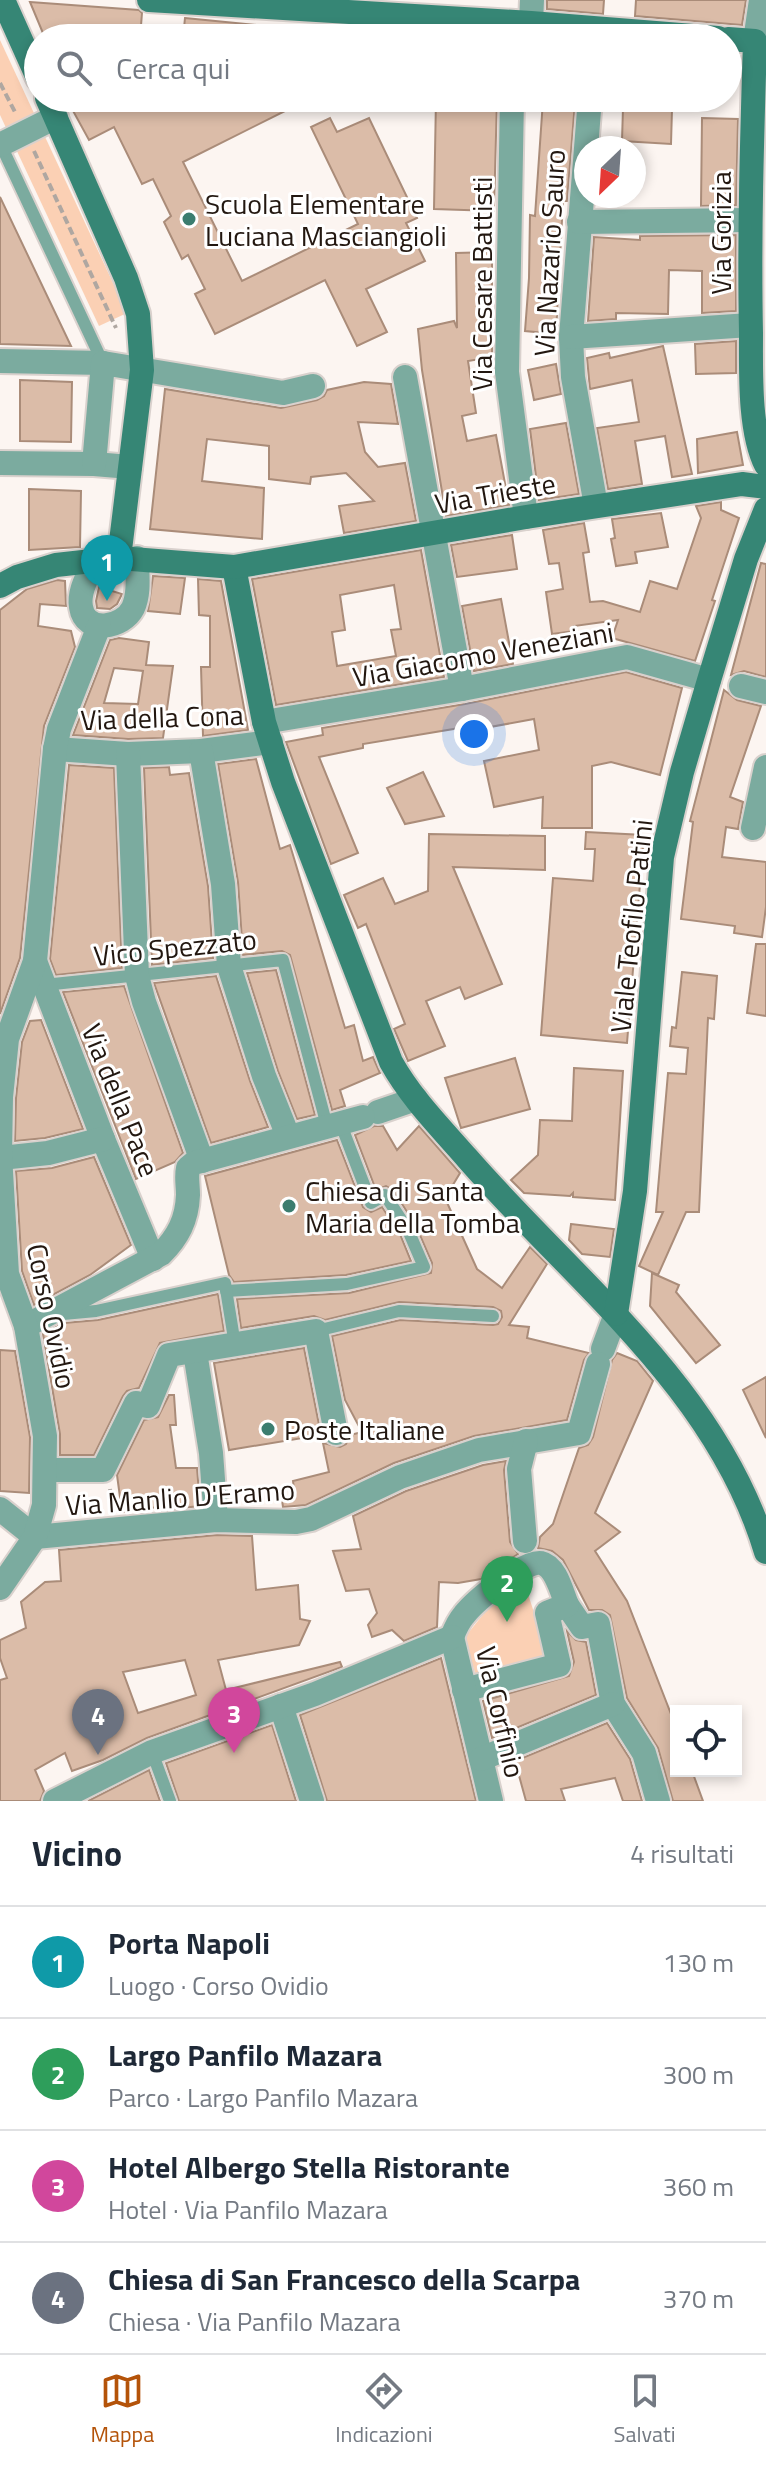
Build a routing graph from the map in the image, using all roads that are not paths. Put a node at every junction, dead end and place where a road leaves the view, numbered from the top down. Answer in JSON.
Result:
{"nodes":[{"id":1,"x":3,"y":0,"type":"edge"},
{"id":2,"x":149,"y":0,"type":"edge"},
{"id":3,"x":761,"y":0,"type":"edge"},
{"id":4,"x":523,"y":21,"type":"edge"},
{"id":5,"x":742,"y":40,"type":"edge"},
{"id":6,"x":755,"y":41,"type":"junction"},
{"id":7,"x":24,"y":47,"type":"edge"},
{"id":8,"x":46,"y":112,"type":"edge"},
{"id":9,"x":53,"y":112,"type":"edge"},
{"id":10,"x":512,"y":112,"type":"edge"},
{"id":11,"x":589,"y":112,"type":"edge"},
{"id":12,"x":0,"y":144,"type":"edge"},
{"id":13,"x":749,"y":220,"type":"junction"},
{"id":14,"x":579,"y":222,"type":"junction"},
{"id":15,"x":750,"y":325,"type":"junction"},
{"id":16,"x":571,"y":337,"type":"junction"},
{"id":17,"x":0,"y":361,"type":"edge"},
{"id":18,"x":103,"y":363,"type":"junction"},
{"id":19,"x":142,"y":370,"type":"junction"},
{"id":20,"x":405,"y":377,"type":"dead end"},
{"id":21,"x":313,"y":386,"type":"dead end"},
{"id":22,"x":0,"y":463,"type":"edge"},
{"id":23,"x":94,"y":464,"type":"junction"},
{"id":24,"x":766,"y":465,"type":"edge"},
{"id":25,"x":130,"y":467,"type":"junction"},
{"id":26,"x":766,"y":487,"type":"edge"},
{"id":27,"x":596,"y":506,"type":"junction"},
{"id":28,"x":766,"y":509,"type":"edge"},
{"id":29,"x":526,"y":517,"type":"junction"},
{"id":30,"x":433,"y":534,"type":"junction"},
{"id":31,"x":117,"y":559,"type":"junction"},
{"id":32,"x":234,"y":567,"type":"junction"},
{"id":33,"x":0,"y":586,"type":"edge"},
{"id":34,"x":99,"y":626,"type":"junction"},
{"id":35,"x":709,"y":680,"type":"junction"},
{"id":36,"x":741,"y":686,"type":"dead end"},
{"id":37,"x":462,"y":689,"type":"junction"},
{"id":38,"x":766,"y":692,"type":"edge"},
{"id":39,"x":268,"y":732,"type":"junction"},
{"id":40,"x":55,"y":749,"type":"junction"},
{"id":41,"x":201,"y":751,"type":"junction"},
{"id":42,"x":128,"y":754,"type":"junction"},
{"id":43,"x":766,"y":767,"type":"edge"},
{"id":44,"x":753,"y":828,"type":"dead end"},
{"id":45,"x":35,"y":961,"type":"junction"},
{"id":46,"x":229,"y":966,"type":"junction"},
{"id":47,"x":137,"y":976,"type":"junction"},
{"id":48,"x":44,"y":985,"type":"junction"},
{"id":49,"x":416,"y":1099,"type":"junction"},
{"id":50,"x":352,"y":1119,"type":"junction"},
{"id":51,"x":288,"y":1136,"type":"junction"},
{"id":52,"x":103,"y":1139,"type":"junction"},
{"id":53,"x":1,"y":1158,"type":"edge"},
{"id":54,"x":198,"y":1162,"type":"junction"},
{"id":55,"x":153,"y":1259,"type":"junction"},
{"id":56,"x":226,"y":1291,"type":"junction"},
{"id":57,"x":616,"y":1314,"type":"junction"},
{"id":58,"x":493,"y":1316,"type":"dead end"},
{"id":59,"x":23,"y":1320,"type":"edge"},
{"id":60,"x":316,"y":1331,"type":"junction"},
{"id":61,"x":235,"y":1345,"type":"junction"},
{"id":62,"x":195,"y":1352,"type":"junction"},
{"id":63,"x":336,"y":1433,"type":"dead end"},
{"id":64,"x":526,"y":1441,"type":"junction"},
{"id":65,"x":46,"y":1470,"type":"junction"},
{"id":66,"x":0,"y":1509,"type":"edge"},
{"id":67,"x":216,"y":1520,"type":"junction"},
{"id":68,"x":35,"y":1537,"type":"junction"},
{"id":69,"x":766,"y":1552,"type":"edge"},
{"id":70,"x":526,"y":1553,"type":"junction"},
{"id":71,"x":0,"y":1588,"type":"edge"},
{"id":72,"x":567,"y":1605,"type":"junction"},
{"id":73,"x":452,"y":1637,"type":"junction"},
{"id":74,"x":464,"y":1690,"type":"junction"},
{"id":75,"x":613,"y":1704,"type":"junction"},
{"id":76,"x":281,"y":1706,"type":"junction"},
{"id":77,"x":152,"y":1752,"type":"junction"},
{"id":78,"x":481,"y":1759,"type":"junction"},
{"id":79,"x":55,"y":1801,"type":"edge"},
{"id":80,"x":170,"y":1801,"type":"edge"},
{"id":81,"x":312,"y":1801,"type":"edge"},
{"id":82,"x":491,"y":1801,"type":"edge"},
{"id":83,"x":658,"y":1801,"type":"edge"}],
"edges":[{"from":1,"to":7,"type":"main road"},
{"from":2,"to":4,"type":"main road"},
{"from":3,"to":6,"type":"street","name":"Via Gorizia"},
{"from":5,"to":6,"type":"main road"},
{"from":6,"to":13,"type":"main road","name":"Via Gorizia"},
{"from":8,"to":12,"type":"street"},
{"from":9,"to":19,"type":"main road"},
{"from":10,"to":29,"type":"street","name":"Via Cesare Battisti"},
{"from":11,"to":14,"type":"street","name":"Via Nazario Sauro"},
{"from":12,"to":18,"type":"lane"},
{"from":13,"to":14,"type":"street"},
{"from":13,"to":15,"type":"main road","name":"Via Gorizia"},
{"from":14,"to":16,"type":"street","name":"Via Nazario Sauro"},
{"from":15,"to":16,"type":"street"},
{"from":15,"to":24,"type":"main road","name":"Via Gorizia"},
{"from":16,"to":27,"type":"street","name":"Via Nazario Sauro"},
{"from":17,"to":18,"type":"street"},
{"from":18,"to":19,"type":"street"},
{"from":18,"to":23,"type":"street"},
{"from":19,"to":21,"type":"street"},
{"from":19,"to":25,"type":"main road"},
{"from":20,"to":30,"type":"street"},
{"from":22,"to":23,"type":"street"},
{"from":23,"to":25,"type":"street"},
{"from":25,"to":31,"type":"main road"},
{"from":26,"to":27,"type":"main road","name":"Via Trieste"},
{"from":27,"to":29,"type":"main road","name":"Via Trieste"},
{"from":28,"to":35,"type":"main road","name":"Viale Teofilo Patini"},
{"from":29,"to":30,"type":"main road","name":"Via Trieste"},
{"from":30,"to":32,"type":"main road","name":"Via Trieste"},
{"from":30,"to":37,"type":"street"},
{"from":31,"to":32,"type":"main road","name":"Via Trieste"},
{"from":31,"to":33,"type":"main road","name":"Via Trieste"},
{"from":31,"to":34,"type":"street"},
{"from":31,"to":34,"type":"street"},
{"from":32,"to":39,"type":"main road"},
{"from":34,"to":40,"type":"street","name":"Corso Ovidio"},
{"from":35,"to":37,"type":"street","name":"Via Giacomo Veneziani"},
{"from":35,"to":57,"type":"main road","name":"Viale Teofilo Patini"},
{"from":36,"to":38,"type":"street"},
{"from":37,"to":39,"type":"street","name":"Via Giacomo Veneziani"},
{"from":39,"to":41,"type":"street","name":"Via della Cona"},
{"from":39,"to":49,"type":"main road"},
{"from":40,"to":42,"type":"street","name":"Via della Cona"},
{"from":40,"to":45,"type":"street","name":"Corso Ovidio"},
{"from":41,"to":42,"type":"street","name":"Via della Cona"},
{"from":41,"to":46,"type":"street"},
{"from":42,"to":47,"type":"street"},
{"from":43,"to":44,"type":"street"},
{"from":45,"to":48,"type":"street","name":"Via della Pace"},
{"from":45,"to":53,"type":"street","name":"Corso Ovidio"},
{"from":46,"to":47,"type":"lane","name":"Vico Spezzato"},
{"from":46,"to":50,"type":"lane","name":"Vico Spezzato"},
{"from":46,"to":51,"type":"street"},
{"from":47,"to":48,"type":"lane","name":"Vico Spezzato"},
{"from":47,"to":54,"type":"street"},
{"from":48,"to":52,"type":"street","name":"Via della Pace"},
{"from":49,"to":50,"type":"street"},
{"from":49,"to":57,"type":"main road"},
{"from":50,"to":51,"type":"street"},
{"from":50,"to":56,"type":"lane"},
{"from":51,"to":54,"type":"street"},
{"from":52,"to":53,"type":"street"},
{"from":52,"to":55,"type":"street","name":"Via della Pace"},
{"from":53,"to":59,"type":"street","name":"Corso Ovidio"},
{"from":54,"to":55,"type":"street"},
{"from":55,"to":59,"type":"street"},
{"from":56,"to":59,"type":"lane"},
{"from":56,"to":61,"type":"lane"},
{"from":57,"to":64,"type":"street","name":"Via Manlio D'Eramo"},
{"from":57,"to":69,"type":"main road"},
{"from":58,"to":60,"type":"lane"},
{"from":59,"to":65,"type":"street","name":"Corso Ovidio"},
{"from":60,"to":61,"type":"street"},
{"from":60,"to":63,"type":"street"},
{"from":61,"to":62,"type":"street"},
{"from":62,"to":65,"type":"street"},
{"from":62,"to":67,"type":"street"},
{"from":64,"to":67,"type":"street","name":"Via Manlio D'Eramo"},
{"from":64,"to":70,"type":"street"},
{"from":65,"to":68,"type":"street","name":"Corso Ovidio"},
{"from":66,"to":68,"type":"street"},
{"from":67,"to":68,"type":"street","name":"Via Manlio D'Eramo"},
{"from":68,"to":71,"type":"street","name":"Corso Ovidio"},
{"from":70,"to":72,"type":"street"},
{"from":70,"to":73,"type":"street"},
{"from":72,"to":74,"type":"street"},
{"from":72,"to":75,"type":"street"},
{"from":73,"to":74,"type":"street","name":"Via Corfinio"},
{"from":73,"to":76,"type":"street"},
{"from":74,"to":78,"type":"street","name":"Via Corfinio"},
{"from":75,"to":78,"type":"street"},
{"from":75,"to":83,"type":"street"},
{"from":76,"to":77,"type":"street"},
{"from":76,"to":81,"type":"street"},
{"from":77,"to":79,"type":"street"},
{"from":77,"to":80,"type":"lane"},
{"from":78,"to":82,"type":"street","name":"Via Corfinio"}]}
